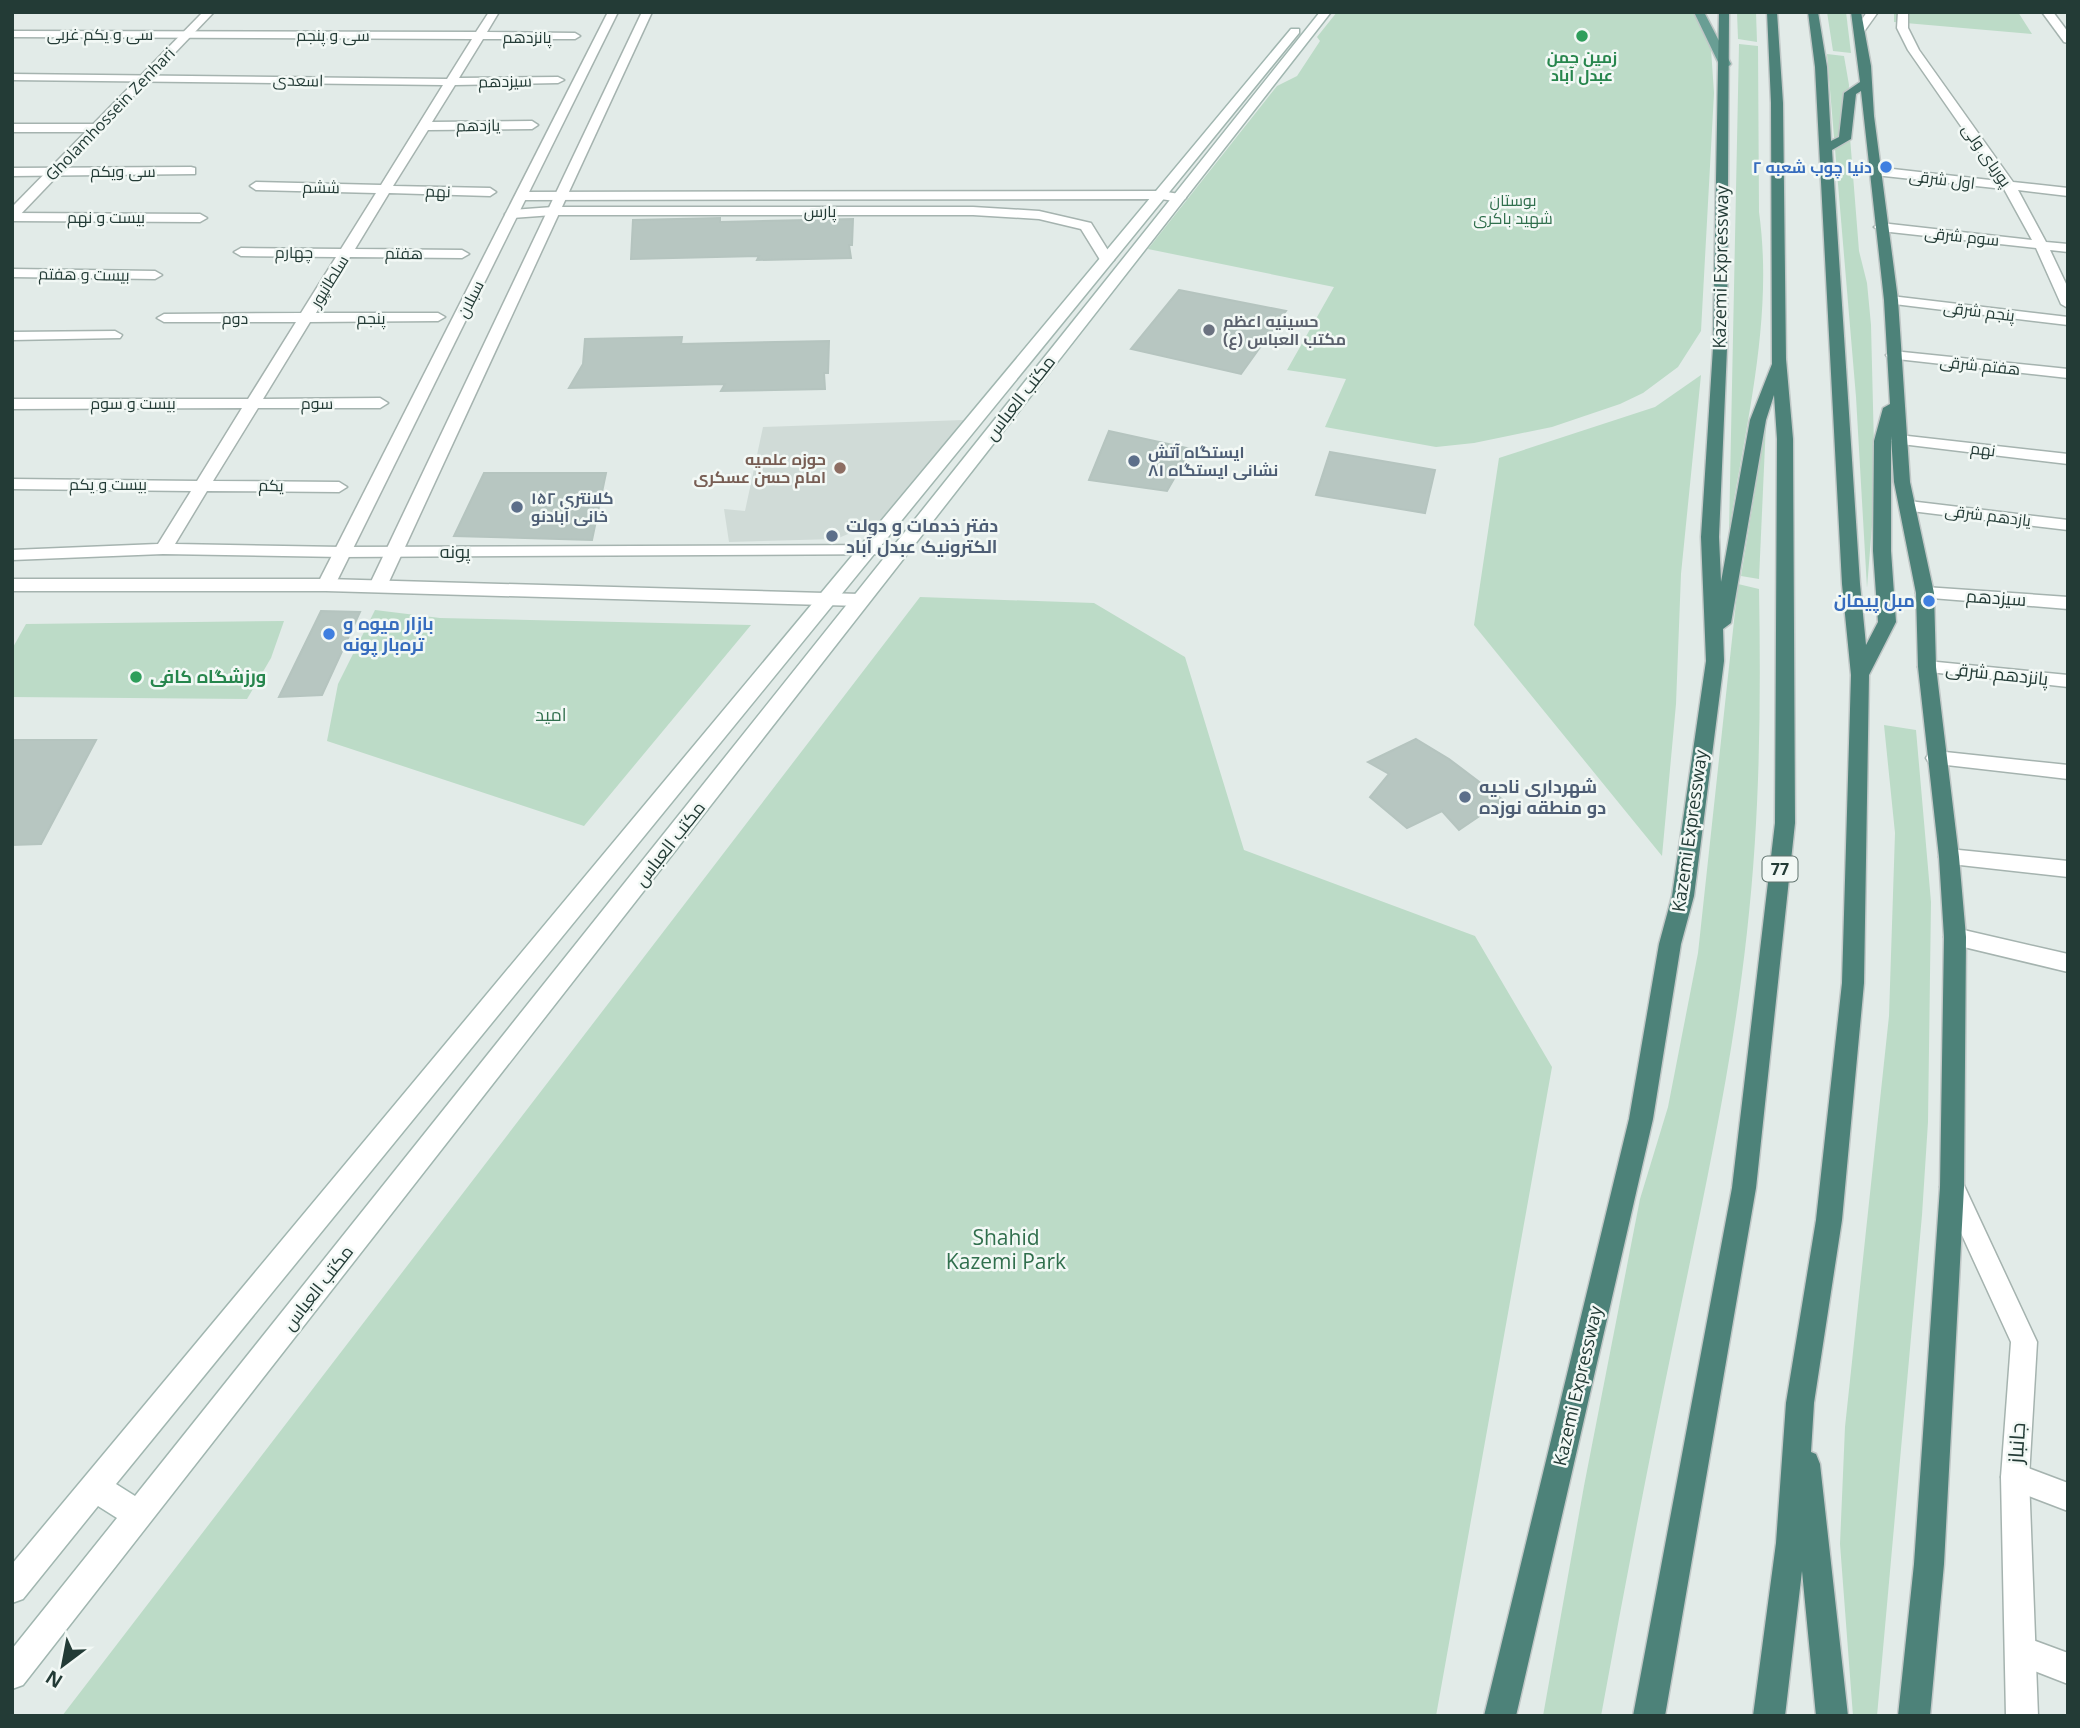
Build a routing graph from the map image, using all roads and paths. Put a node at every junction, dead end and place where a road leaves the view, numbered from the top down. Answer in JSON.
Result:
{"nodes":[{"id":1,"x":209,"y":12,"type":"edge"},
{"id":2,"x":494,"y":12,"type":"edge"},
{"id":3,"x":613,"y":12,"type":"edge"},
{"id":4,"x":647,"y":12,"type":"edge"},
{"id":5,"x":1308,"y":12,"type":"edge"},
{"id":6,"x":1326,"y":12,"type":"edge"},
{"id":7,"x":1699,"y":12,"type":"edge"},
{"id":8,"x":1724,"y":12,"type":"edge"},
{"id":9,"x":1772,"y":12,"type":"edge"},
{"id":10,"x":1813,"y":12,"type":"edge"},
{"id":11,"x":1873,"y":12,"type":"edge"},
{"id":12,"x":1903,"y":12,"type":"edge"},
{"id":13,"x":2047,"y":12,"type":"edge"},
{"id":14,"x":1858,"y":22,"type":"edge"},
{"id":15,"x":12,"y":34,"type":"edge"},
{"id":16,"x":187,"y":34,"type":"junction"},
{"id":17,"x":2067,"y":36,"type":"edge"},
{"id":18,"x":479,"y":37,"type":"junction"},
{"id":19,"x":575,"y":37,"type":"dead end"},
{"id":20,"x":1725,"y":64,"type":"junction"},
{"id":21,"x":12,"y":77,"type":"edge"},
{"id":22,"x":145,"y":77,"type":"junction"},
{"id":23,"x":558,"y":80,"type":"dead end"},
{"id":24,"x":451,"y":82,"type":"junction"},
{"id":25,"x":1866,"y":83,"type":"junction"},
{"id":26,"x":532,"y":125,"type":"dead end"},
{"id":27,"x":424,"y":126,"type":"junction"},
{"id":28,"x":12,"y":128,"type":"edge"},
{"id":29,"x":97,"y":128,"type":"junction"},
{"id":30,"x":1826,"y":148,"type":"junction"},
{"id":31,"x":55,"y":171,"type":"junction"},
{"id":32,"x":191,"y":171,"type":"dead end"},
{"id":33,"x":12,"y":172,"type":"edge"},
{"id":34,"x":1875,"y":172,"type":"junction"},
{"id":35,"x":256,"y":186,"type":"dead end"},
{"id":36,"x":2010,"y":187,"type":"junction"},
{"id":37,"x":386,"y":189,"type":"junction"},
{"id":38,"x":490,"y":192,"type":"dead end"},
{"id":39,"x":2068,"y":192,"type":"edge"},
{"id":40,"x":561,"y":195,"type":"junction"},
{"id":41,"x":976,"y":195,"type":"junction"},
{"id":42,"x":521,"y":196,"type":"junction"},
{"id":43,"x":1170,"y":197,"type":"junction"},
{"id":44,"x":553,"y":211,"type":"junction"},
{"id":45,"x":973,"y":211,"type":"junction"},
{"id":46,"x":512,"y":215,"type":"junction"},
{"id":47,"x":12,"y":216,"type":"edge"},
{"id":48,"x":200,"y":218,"type":"dead end"},
{"id":49,"x":1881,"y":227,"type":"junction"},
{"id":50,"x":2042,"y":245,"type":"junction"},
{"id":51,"x":2068,"y":248,"type":"edge"},
{"id":52,"x":241,"y":252,"type":"dead end"},
{"id":53,"x":346,"y":253,"type":"junction"},
{"id":54,"x":462,"y":254,"type":"dead end"},
{"id":55,"x":1107,"y":260,"type":"junction"},
{"id":56,"x":12,"y":273,"type":"edge"},
{"id":57,"x":155,"y":275,"type":"dead end"},
{"id":58,"x":1891,"y":300,"type":"junction"},
{"id":59,"x":2068,"y":304,"type":"edge"},
{"id":60,"x":438,"y":317,"type":"dead end"},
{"id":61,"x":164,"y":318,"type":"dead end"},
{"id":62,"x":305,"y":318,"type":"junction"},
{"id":63,"x":2068,"y":321,"type":"edge"},
{"id":64,"x":12,"y":335,"type":"edge"},
{"id":65,"x":115,"y":335,"type":"dead end"},
{"id":66,"x":1892,"y":355,"type":"junction"},
{"id":67,"x":1779,"y":359,"type":"junction"},
{"id":68,"x":2068,"y":374,"type":"edge"},
{"id":69,"x":1895,"y":391,"type":"junction"},
{"id":70,"x":253,"y":403,"type":"junction"},
{"id":71,"x":380,"y":403,"type":"dead end"},
{"id":72,"x":12,"y":404,"type":"edge"},
{"id":73,"x":1899,"y":440,"type":"junction"},
{"id":74,"x":955,"y":444,"type":"junction"},
{"id":75,"x":979,"y":449,"type":"junction"},
{"id":76,"x":2068,"y":459,"type":"edge"},
{"id":77,"x":12,"y":484,"type":"edge"},
{"id":78,"x":203,"y":484,"type":"junction"},
{"id":79,"x":339,"y":487,"type":"dead end"},
{"id":80,"x":1909,"y":506,"type":"junction"},
{"id":81,"x":2068,"y":525,"type":"edge"},
{"id":82,"x":163,"y":549,"type":"junction"},
{"id":83,"x":867,"y":550,"type":"junction"},
{"id":84,"x":898,"y":550,"type":"junction"},
{"id":85,"x":342,"y":552,"type":"junction"},
{"id":86,"x":394,"y":552,"type":"junction"},
{"id":87,"x":12,"y":555,"type":"edge"},
{"id":88,"x":12,"y":585,"type":"edge"},
{"id":89,"x":326,"y":585,"type":"junction"},
{"id":90,"x":378,"y":586,"type":"junction"},
{"id":91,"x":1925,"y":593,"type":"junction"},
{"id":92,"x":827,"y":599,"type":"junction"},
{"id":93,"x":859,"y":600,"type":"junction"},
{"id":94,"x":2068,"y":603,"type":"edge"},
{"id":95,"x":1716,"y":661,"type":"junction"},
{"id":96,"x":1927,"y":667,"type":"junction"},
{"id":97,"x":1860,"y":675,"type":"junction"},
{"id":98,"x":2068,"y":681,"type":"edge"},
{"id":99,"x":1936,"y":758,"type":"junction"},
{"id":100,"x":2068,"y":772,"type":"edge"},
{"id":101,"x":1949,"y":857,"type":"junction"},
{"id":102,"x":2068,"y":869,"type":"edge"},
{"id":103,"x":1955,"y":937,"type":"junction"},
{"id":104,"x":2068,"y":963,"type":"edge"},
{"id":105,"x":1952,"y":1187,"type":"junction"},
{"id":106,"x":1800,"y":1403,"type":"junction"},
{"id":107,"x":2015,"y":1477,"type":"junction"},
{"id":108,"x":96,"y":1489,"type":"junction"},
{"id":109,"x":2068,"y":1497,"type":"edge"},
{"id":110,"x":139,"y":1514,"type":"junction"},
{"id":111,"x":12,"y":1588,"type":"edge"},
{"id":112,"x":2022,"y":1651,"type":"junction"},
{"id":113,"x":2068,"y":1669,"type":"edge"},
{"id":114,"x":12,"y":1674,"type":"edge"},
{"id":115,"x":1500,"y":1716,"type":"edge"},
{"id":116,"x":1649,"y":1716,"type":"edge"},
{"id":117,"x":1769,"y":1716,"type":"edge"},
{"id":118,"x":1832,"y":1716,"type":"edge"},
{"id":119,"x":1914,"y":1716,"type":"edge"},
{"id":120,"x":2022,"y":1716,"type":"edge"}],
"edges":[{"from":1,"to":16,"type":"street","name":"Gholamhossein Zenhari"},
{"from":2,"to":18,"type":"street","name":"سلطانپور"},
{"from":3,"to":42,"type":"street","name":"سبلان"},
{"from":4,"to":40,"type":"street"},
{"from":5,"to":43,"type":"street","name":"مکتب العباس"},
{"from":6,"to":43,"type":"street","name":"مکتب العباس"},
{"from":7,"to":20,"type":"main road"},
{"from":8,"to":20,"type":"highway","name":"Kazemi Expressway"},
{"from":9,"to":67,"type":"highway","number":"77"},
{"from":10,"to":30,"type":"highway"},
{"from":11,"to":14,"type":"street"},
{"from":12,"to":36,"type":"street","name":"پوریای ولی"},
{"from":13,"to":17,"type":"street"},
{"from":14,"to":25,"type":"highway"},
{"from":15,"to":16,"type":"street","name":"سی و یکم غربی"},
{"from":16,"to":18,"type":"street","name":"سی و پنجم"},
{"from":16,"to":22,"type":"street","name":"Gholamhossein Zenhari"},
{"from":18,"to":19,"type":"street","name":"پانزدهم"},
{"from":18,"to":24,"type":"street","name":"سلطانپور"},
{"from":20,"to":95,"type":"highway","name":"Kazemi Expressway"},
{"from":21,"to":22,"type":"street","name":"اسعدی"},
{"from":22,"to":24,"type":"street","name":"اسعدی"},
{"from":22,"to":29,"type":"street","name":"Gholamhossein Zenhari"},
{"from":23,"to":24,"type":"street","name":"سیزدهم"},
{"from":24,"to":27,"type":"street","name":"سلطانپور"},
{"from":25,"to":30,"type":"highway"},
{"from":25,"to":34,"type":"highway"},
{"from":26,"to":27,"type":"street","name":"یازدهم"},
{"from":27,"to":37,"type":"street","name":"سلطانپور"},
{"from":28,"to":29,"type":"street"},
{"from":29,"to":31,"type":"street","name":"Gholamhossein Zenhari"},
{"from":30,"to":97,"type":"highway"},
{"from":31,"to":32,"type":"street","name":"سی ویکم"},
{"from":31,"to":33,"type":"street","name":"سی ویکم"},
{"from":31,"to":47,"type":"street","name":"Gholamhossein Zenhari"},
{"from":34,"to":36,"type":"street","name":"اول شرقی"},
{"from":34,"to":49,"type":"highway"},
{"from":35,"to":37,"type":"street","name":"ششم"},
{"from":36,"to":39,"type":"street","name":"اول شرقی"},
{"from":36,"to":50,"type":"street","name":"پوریای ولی"},
{"from":37,"to":38,"type":"street","name":"نهم"},
{"from":37,"to":53,"type":"street","name":"سلطانپور"},
{"from":40,"to":41,"type":"street","name":"پارس"},
{"from":40,"to":42,"type":"street","name":"پارس"},
{"from":40,"to":44,"type":"street"},
{"from":41,"to":43,"type":"street","name":"پارس"},
{"from":41,"to":45,"type":"street"},
{"from":42,"to":46,"type":"street","name":"سبلان"},
{"from":43,"to":55,"type":"street","name":"مکتب العباس"},
{"from":43,"to":75,"type":"street","name":"مکتب العباس"},
{"from":44,"to":45,"type":"street","name":"پارس"},
{"from":44,"to":46,"type":"street","name":"پارس"},
{"from":44,"to":86,"type":"street"},
{"from":45,"to":55,"type":"street","name":"پارس"},
{"from":46,"to":85,"type":"street","name":"سبلان"},
{"from":47,"to":48,"type":"street","name":"بیست و نهم"},
{"from":49,"to":50,"type":"street","name":"سوم شرقی"},
{"from":49,"to":58,"type":"highway"},
{"from":50,"to":51,"type":"street"},
{"from":50,"to":59,"type":"street","name":"پوریای ولی"},
{"from":52,"to":53,"type":"street","name":"چهارم"},
{"from":53,"to":54,"type":"street","name":"هفتم"},
{"from":53,"to":62,"type":"street","name":"سلطانپور"},
{"from":55,"to":74,"type":"street","name":"مکتب العباس"},
{"from":56,"to":57,"type":"street","name":"بیست و هفتم"},
{"from":58,"to":63,"type":"street","name":"پنجم شرقی"},
{"from":58,"to":66,"type":"highway"},
{"from":60,"to":62,"type":"street","name":"پنجم"},
{"from":61,"to":62,"type":"street","name":"دوم"},
{"from":62,"to":70,"type":"street","name":"سلطانپور"},
{"from":64,"to":65,"type":"street"},
{"from":66,"to":68,"type":"street","name":"هفتم شرقی"},
{"from":66,"to":69,"type":"highway"},
{"from":67,"to":95,"type":"highway"},
{"from":67,"to":116,"type":"highway","number":"77"},
{"from":69,"to":73,"type":"highway"},
{"from":69,"to":97,"type":"highway"},
{"from":70,"to":71,"type":"street","name":"سوم"},
{"from":70,"to":72,"type":"street","name":"بیست و سوم"},
{"from":70,"to":78,"type":"street","name":"سلطانپور"},
{"from":73,"to":76,"type":"street","name":"نهم"},
{"from":73,"to":80,"type":"highway"},
{"from":74,"to":75,"type":"street"},
{"from":74,"to":83,"type":"street","name":"مکتب العباس"},
{"from":75,"to":84,"type":"street","name":"مکتب العباس"},
{"from":77,"to":78,"type":"street","name":"بیست و یکم"},
{"from":78,"to":79,"type":"street","name":"یکم"},
{"from":78,"to":82,"type":"street","name":"سلطانپور"},
{"from":80,"to":81,"type":"street","name":"یازدهم شرقی"},
{"from":80,"to":91,"type":"highway"},
{"from":82,"to":85,"type":"street","name":"پونه"},
{"from":82,"to":87,"type":"street","name":"پونه"},
{"from":83,"to":84,"type":"street","name":"پونه"},
{"from":83,"to":86,"type":"street","name":"پونه"},
{"from":83,"to":92,"type":"street","name":"مکتب العباس"},
{"from":84,"to":93,"type":"street","name":"مکتب العباس"},
{"from":85,"to":86,"type":"street","name":"پونه"},
{"from":85,"to":89,"type":"street","name":"سبلان"},
{"from":86,"to":90,"type":"street"},
{"from":88,"to":89,"type":"street","name":"پونه"},
{"from":89,"to":90,"type":"street","name":"پونه"},
{"from":90,"to":92,"type":"street","name":"پونه"},
{"from":91,"to":94,"type":"street","name":"سیزدهم"},
{"from":91,"to":96,"type":"highway"},
{"from":92,"to":93,"type":"street","name":"پونه"},
{"from":92,"to":108,"type":"street","name":"مکتب العباس"},
{"from":93,"to":110,"type":"street","name":"مکتب العباس"},
{"from":95,"to":115,"type":"highway","name":"Kazemi Expressway"},
{"from":96,"to":98,"type":"street","name":"پانزدهم شرقی"},
{"from":96,"to":99,"type":"highway"},
{"from":97,"to":106,"type":"highway"},
{"from":99,"to":100,"type":"street"},
{"from":99,"to":101,"type":"highway"},
{"from":101,"to":102,"type":"street"},
{"from":101,"to":103,"type":"highway"},
{"from":103,"to":104,"type":"street"},
{"from":103,"to":105,"type":"highway"},
{"from":105,"to":107,"type":"street","name":"جانباز"},
{"from":105,"to":119,"type":"highway"},
{"from":106,"to":117,"type":"highway"},
{"from":106,"to":118,"type":"highway"},
{"from":107,"to":109,"type":"street"},
{"from":107,"to":112,"type":"street","name":"جانباز"},
{"from":108,"to":110,"type":"street"},
{"from":108,"to":111,"type":"street","name":"مکتب العباس"},
{"from":110,"to":114,"type":"street","name":"مکتب العباس"},
{"from":112,"to":113,"type":"street"},
{"from":112,"to":120,"type":"street","name":"جانباز"}]}
